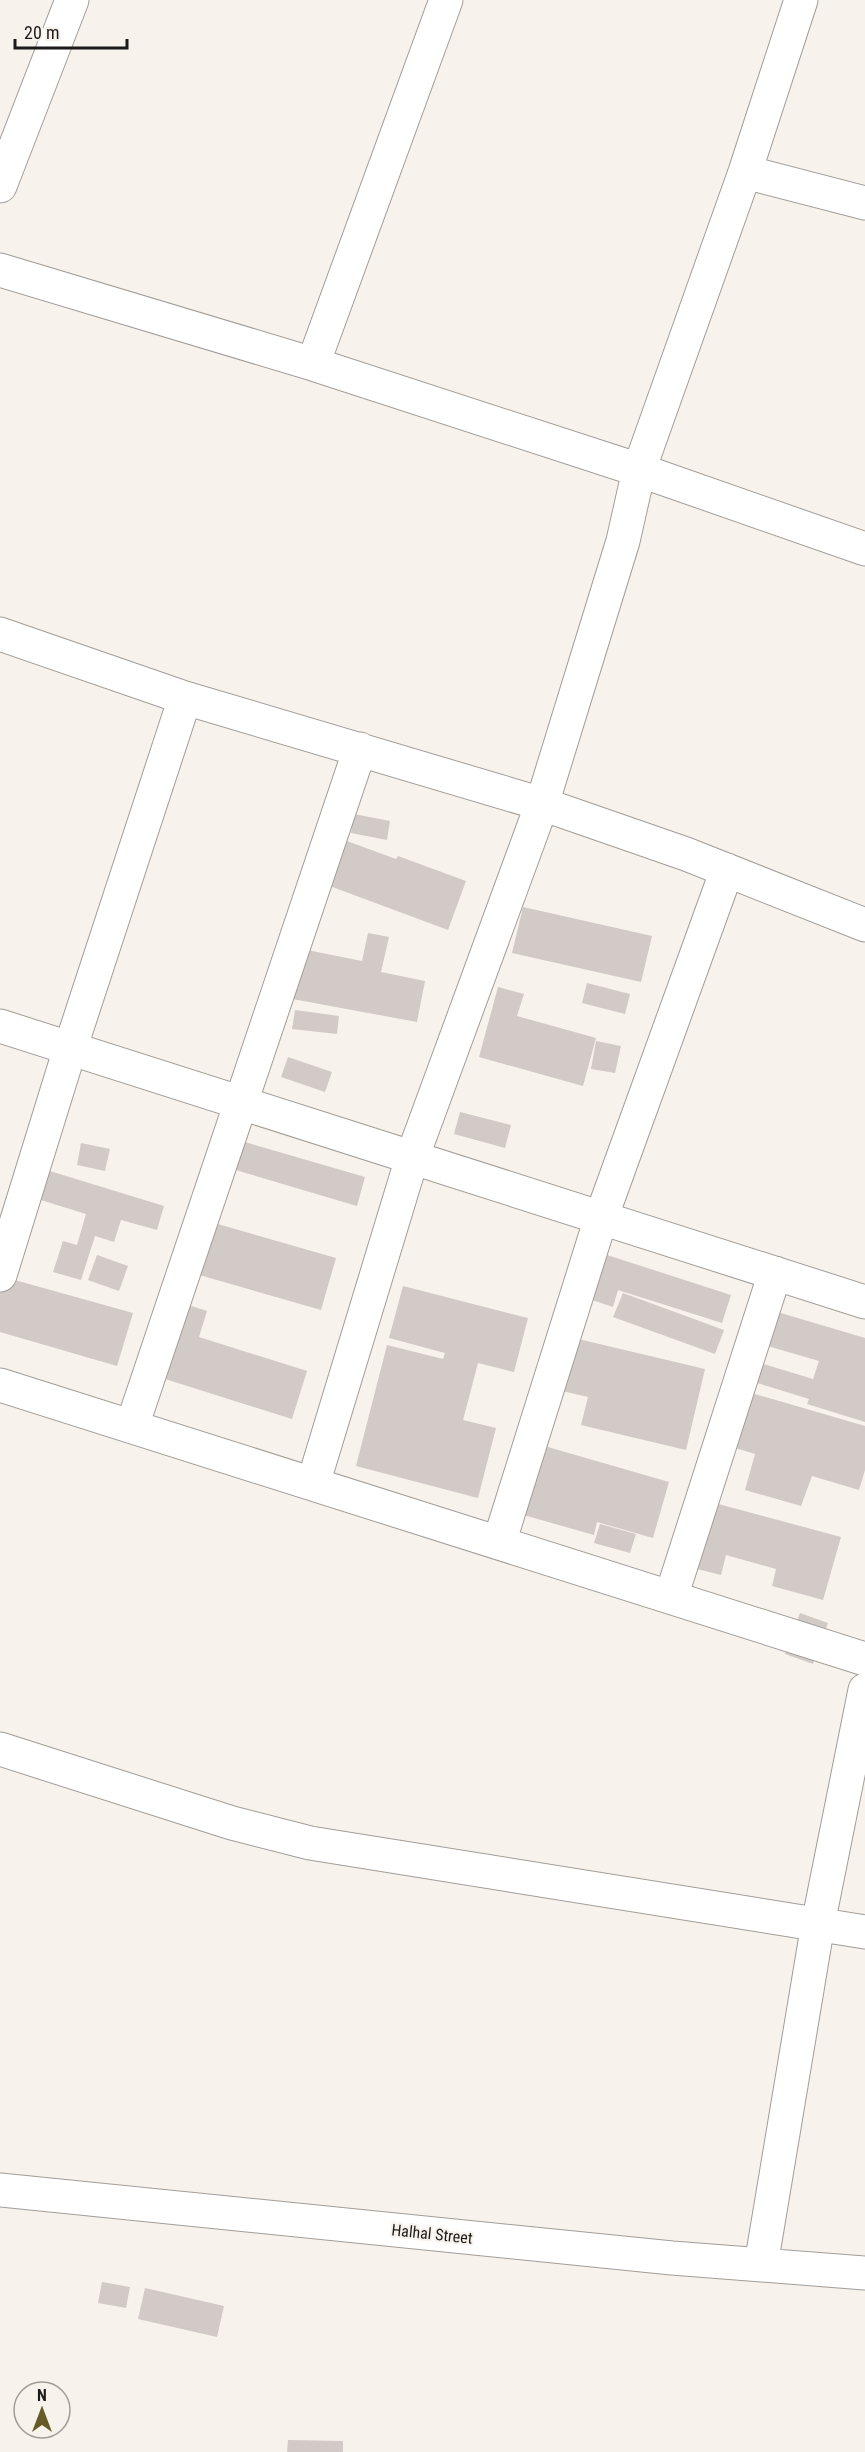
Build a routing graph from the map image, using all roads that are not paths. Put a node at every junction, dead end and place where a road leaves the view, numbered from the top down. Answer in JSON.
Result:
{"nodes":[{"id":1,"x":72,"y":0,"type":"edge"},
{"id":2,"x":446,"y":0,"type":"edge"},
{"id":3,"x":801,"y":0,"type":"edge"},
{"id":4,"x":745,"y":172,"type":"junction"},
{"id":5,"x":0,"y":186,"type":"edge"},
{"id":6,"x":865,"y":203,"type":"edge"},
{"id":7,"x":0,"y":270,"type":"edge"},
{"id":8,"x":314,"y":364,"type":"junction"},
{"id":9,"x":639,"y":470,"type":"junction"},
{"id":10,"x":865,"y":549,"type":"edge"},
{"id":11,"x":0,"y":634,"type":"edge"},
{"id":12,"x":185,"y":698,"type":"junction"},
{"id":13,"x":360,"y":749,"type":"junction"},
{"id":14,"x":542,"y":804,"type":"junction"},
{"id":15,"x":727,"y":870,"type":"junction"},
{"id":16,"x":865,"y":925,"type":"edge"},
{"id":17,"x":0,"y":1026,"type":"edge"},
{"id":18,"x":70,"y":1049,"type":"junction"},
{"id":19,"x":241,"y":1104,"type":"junction"},
{"id":20,"x":412,"y":1158,"type":"junction"},
{"id":21,"x":602,"y":1218,"type":"junction"},
{"id":22,"x":775,"y":1274,"type":"junction"},
{"id":23,"x":0,"y":1275,"type":"edge"},
{"id":24,"x":865,"y":1302,"type":"edge"},
{"id":25,"x":0,"y":1384,"type":"edge"},
{"id":26,"x":132,"y":1426,"type":"junction"},
{"id":27,"x":314,"y":1484,"type":"junction"},
{"id":28,"x":499,"y":1543,"type":"junction"},
{"id":29,"x":671,"y":1598,"type":"junction"},
{"id":30,"x":865,"y":1659,"type":"edge"},
{"id":31,"x":865,"y":1690,"type":"edge"},
{"id":32,"x":0,"y":1749,"type":"edge"},
{"id":33,"x":818,"y":1924,"type":"junction"},
{"id":34,"x":865,"y":1932,"type":"edge"},
{"id":35,"x":0,"y":2190,"type":"edge"},
{"id":36,"x":761,"y":2265,"type":"junction"},
{"id":37,"x":865,"y":2273,"type":"edge"}],
"edges":[{"from":1,"to":5,"type":"street"},
{"from":2,"to":8,"type":"street"},
{"from":3,"to":4,"type":"street"},
{"from":4,"to":6,"type":"street"},
{"from":4,"to":9,"type":"street"},
{"from":7,"to":8,"type":"street"},
{"from":8,"to":9,"type":"street"},
{"from":9,"to":10,"type":"street"},
{"from":9,"to":14,"type":"street"},
{"from":11,"to":12,"type":"street"},
{"from":12,"to":13,"type":"street"},
{"from":12,"to":18,"type":"street"},
{"from":13,"to":14,"type":"street"},
{"from":13,"to":19,"type":"street"},
{"from":14,"to":15,"type":"street"},
{"from":14,"to":20,"type":"street"},
{"from":15,"to":16,"type":"street"},
{"from":15,"to":21,"type":"street"},
{"from":17,"to":18,"type":"street"},
{"from":18,"to":19,"type":"street"},
{"from":18,"to":23,"type":"street"},
{"from":19,"to":20,"type":"street"},
{"from":19,"to":26,"type":"street"},
{"from":20,"to":21,"type":"street"},
{"from":20,"to":27,"type":"street"},
{"from":21,"to":22,"type":"street"},
{"from":21,"to":28,"type":"street"},
{"from":22,"to":24,"type":"street"},
{"from":22,"to":29,"type":"street"},
{"from":25,"to":26,"type":"street"},
{"from":26,"to":27,"type":"street"},
{"from":27,"to":28,"type":"street"},
{"from":28,"to":29,"type":"street"},
{"from":29,"to":30,"type":"street"},
{"from":31,"to":33,"type":"street"},
{"from":32,"to":33,"type":"street"},
{"from":33,"to":34,"type":"street"},
{"from":33,"to":36,"type":"street"},
{"from":35,"to":36,"type":"street","name":"Halhal Street"},
{"from":36,"to":37,"type":"street","name":"Halhal Street"}]}
